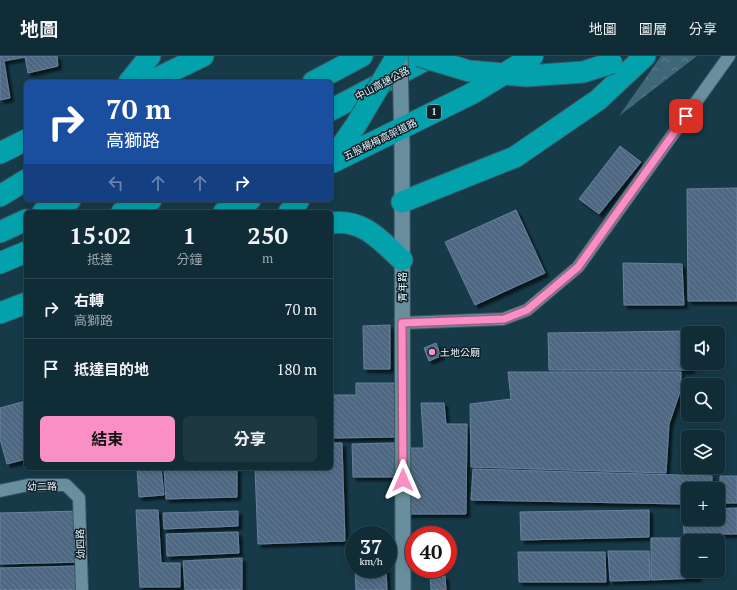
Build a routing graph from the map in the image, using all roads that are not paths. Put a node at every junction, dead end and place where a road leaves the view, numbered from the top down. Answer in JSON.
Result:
{"nodes":[{"id":1,"x":203,"y":56,"type":"edge"},
{"id":2,"x":362,"y":56,"type":"edge"},
{"id":3,"x":397,"y":56,"type":"edge"},
{"id":4,"x":400,"y":56,"type":"edge"},
{"id":5,"x":419,"y":56,"type":"edge"},
{"id":6,"x":433,"y":56,"type":"edge"},
{"id":7,"x":533,"y":56,"type":"edge"},
{"id":8,"x":633,"y":56,"type":"edge"},
{"id":9,"x":645,"y":56,"type":"edge"},
{"id":10,"x":729,"y":56,"type":"edge"},
{"id":11,"x":150,"y":65,"type":"edge"},
{"id":12,"x":131,"y":80,"type":"edge"},
{"id":13,"x":317,"y":80,"type":"edge"},
{"id":14,"x":333,"y":109,"type":"edge"},
{"id":15,"x":24,"y":141,"type":"edge"},
{"id":16,"x":0,"y":153,"type":"edge"},
{"id":17,"x":333,"y":159,"type":"edge"},
{"id":18,"x":333,"y":161,"type":"edge"},
{"id":19,"x":24,"y":181,"type":"edge"},
{"id":20,"x":0,"y":196,"type":"edge"},
{"id":21,"x":66,"y":202,"type":"edge"},
{"id":22,"x":146,"y":202,"type":"edge"},
{"id":23,"x":246,"y":202,"type":"edge"},
{"id":24,"x":297,"y":202,"type":"edge"},
{"id":25,"x":402,"y":202,"type":"junction"},
{"id":26,"x":48,"y":210,"type":"edge"},
{"id":27,"x":127,"y":210,"type":"edge"},
{"id":28,"x":228,"y":210,"type":"edge"},
{"id":29,"x":291,"y":210,"type":"edge"},
{"id":30,"x":24,"y":221,"type":"edge"},
{"id":31,"x":333,"y":223,"type":"edge"},
{"id":32,"x":0,"y":232,"type":"edge"},
{"id":33,"x":24,"y":253,"type":"edge"},
{"id":34,"x":402,"y":260,"type":"junction"},
{"id":35,"x":0,"y":263,"type":"edge"},
{"id":36,"x":24,"y":297,"type":"edge"},
{"id":37,"x":0,"y":300,"type":"edge"},
{"id":38,"x":24,"y":304,"type":"edge"},
{"id":39,"x":0,"y":313,"type":"edge"},
{"id":40,"x":402,"y":323,"type":"junction"},
{"id":41,"x":0,"y":491,"type":"edge"},
{"id":42,"x":79,"y":498,"type":"joint"},
{"id":43,"x":82,"y":590,"type":"edge"},
{"id":44,"x":403,"y":590,"type":"edge"}],
"edges":[{"from":1,"to":11,"type":"highway"},
{"from":2,"to":13,"type":"highway"},
{"from":3,"to":17,"type":"highway","bridge":true},
{"from":4,"to":25,"type":"street","name":"青年路","bridge":true},
{"from":5,"to":8,"type":"highway","bridge":true},
{"from":6,"to":14,"type":"highway","name":"中山高速公路"},
{"from":7,"to":18,"type":"highway","name":"五股楊梅高架道路","number":"1","bridge":true},
{"from":9,"to":25,"type":"highway"},
{"from":10,"to":40,"type":"street"},
{"from":11,"to":12,"type":"highway"},
{"from":15,"to":16,"type":"highway"},
{"from":19,"to":20,"type":"highway"},
{"from":21,"to":26,"type":"highway"},
{"from":22,"to":27,"type":"highway"},
{"from":23,"to":28,"type":"highway"},
{"from":24,"to":29,"type":"highway"},
{"from":25,"to":34,"type":"street","name":"青年路"},
{"from":30,"to":32,"type":"highway"},
{"from":31,"to":34,"type":"highway"},
{"from":33,"to":35,"type":"highway"},
{"from":34,"to":40,"type":"street","name":"青年路"},
{"from":36,"to":37,"type":"highway"},
{"from":38,"to":39,"type":"highway"},
{"from":40,"to":44,"type":"street","name":"青年路"},
{"from":41,"to":42,"type":"street","name":"幼二路"},
{"from":42,"to":43,"type":"street","name":"幼四路"}]}
